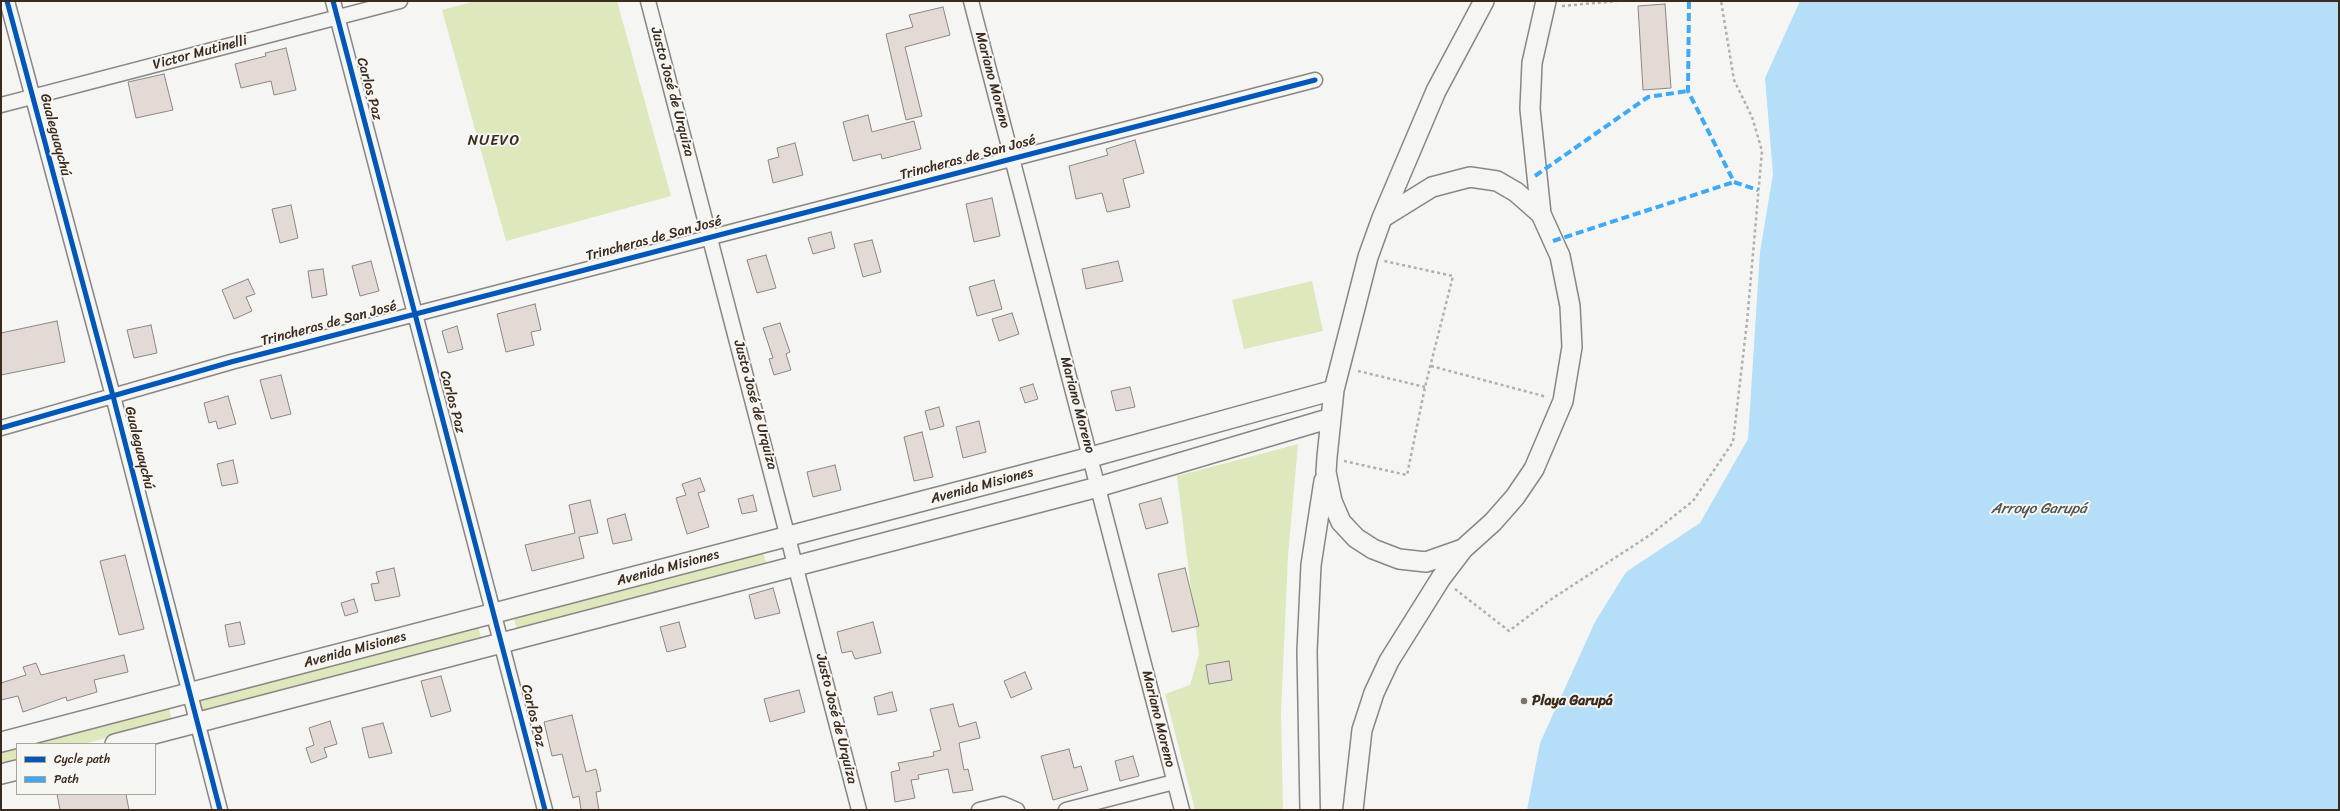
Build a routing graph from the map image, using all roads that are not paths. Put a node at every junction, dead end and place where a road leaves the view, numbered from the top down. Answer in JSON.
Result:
{"nodes":[{"id":1,"x":7,"y":1,"type":"edge"},
{"id":2,"x":333,"y":1,"type":"edge"},
{"id":3,"x":400,"y":1,"type":"edge"},
{"id":4,"x":648,"y":1,"type":"edge"},
{"id":5,"x":971,"y":1,"type":"edge"},
{"id":6,"x":1484,"y":1,"type":"edge"},
{"id":7,"x":1545,"y":4,"type":"edge"},
{"id":8,"x":337,"y":17,"type":"junction"},
{"id":9,"x":1315,"y":80,"type":"dead end"},
{"id":10,"x":32,"y":96,"type":"junction"},
{"id":11,"x":1,"y":105,"type":"edge"},
{"id":12,"x":1013,"y":158,"type":"junction"},
{"id":13,"x":1541,"y":214,"type":"junction"},
{"id":14,"x":1382,"y":218,"type":"junction"},
{"id":15,"x":711,"y":236,"type":"junction"},
{"id":16,"x":416,"y":314,"type":"junction"},
{"id":17,"x":1334,"y":390,"type":"junction"},
{"id":18,"x":113,"y":396,"type":"junction"},
{"id":19,"x":1331,"y":418,"type":"junction"},
{"id":20,"x":1,"y":428,"type":"edge"},
{"id":21,"x":1091,"y":457,"type":"junction"},
{"id":22,"x":1326,"y":465,"type":"junction"},
{"id":23,"x":1098,"y":487,"type":"junction"},
{"id":24,"x":789,"y":536,"type":"junction"},
{"id":25,"x":1463,"y":549,"type":"junction"},
{"id":26,"x":797,"y":565,"type":"junction"},
{"id":27,"x":495,"y":613,"type":"junction"},
{"id":28,"x":502,"y":642,"type":"junction"},
{"id":29,"x":190,"y":693,"type":"junction"},
{"id":30,"x":198,"y":722,"type":"junction"},
{"id":31,"x":1,"y":742,"type":"edge"},
{"id":32,"x":119,"y":743,"type":"edge"},
{"id":33,"x":16,"y":770,"type":"edge"},
{"id":34,"x":1,"y":774,"type":"edge"},
{"id":35,"x":1174,"y":782,"type":"junction"},
{"id":36,"x":220,"y":810,"type":"edge"},
{"id":37,"x":545,"y":810,"type":"edge"},
{"id":38,"x":860,"y":810,"type":"edge"},
{"id":39,"x":979,"y":810,"type":"edge"},
{"id":40,"x":1017,"y":810,"type":"edge"},
{"id":41,"x":1066,"y":810,"type":"edge"},
{"id":42,"x":1182,"y":810,"type":"edge"},
{"id":43,"x":1310,"y":810,"type":"edge"},
{"id":44,"x":1354,"y":810,"type":"edge"}],
"edges":[{"from":1,"to":10,"type":"street","name":"Gualeguaychú"},
{"from":2,"to":8,"type":"street","name":"Carlos Paz"},
{"from":3,"to":8,"type":"street","name":"Victor Mutinelli"},
{"from":4,"to":15,"type":"street","name":"Justo José de Urquiza"},
{"from":5,"to":12,"type":"street","name":"Mariano Moreno"},
{"from":6,"to":14,"type":"main road"},
{"from":7,"to":13,"type":"main road"},
{"from":8,"to":10,"type":"street","name":"Victor Mutinelli"},
{"from":8,"to":16,"type":"street","name":"Carlos Paz"},
{"from":9,"to":12,"type":"street","name":"Trincheras de San José"},
{"from":10,"to":11,"type":"street","name":"Victor Mutinelli"},
{"from":10,"to":18,"type":"street","name":"Gualeguaychú"},
{"from":12,"to":15,"type":"street","name":"Trincheras de San José"},
{"from":12,"to":21,"type":"street","name":"Mariano Moreno"},
{"from":13,"to":14,"type":"main road"},
{"from":13,"to":25,"type":"main road"},
{"from":14,"to":17,"type":"main road"},
{"from":15,"to":16,"type":"street","name":"Trincheras de San José"},
{"from":15,"to":24,"type":"street","name":"Justo José de Urquiza"},
{"from":16,"to":18,"type":"street","name":"Trincheras de San José"},
{"from":16,"to":27,"type":"street","name":"Carlos Paz"},
{"from":17,"to":19,"type":"main road"},
{"from":17,"to":21,"type":"main road","name":"Avenida Misiones"},
{"from":18,"to":20,"type":"street","name":"Trincheras de San José"},
{"from":18,"to":29,"type":"street","name":"Gualeguaychú"},
{"from":19,"to":22,"type":"main road"},
{"from":19,"to":23,"type":"main road"},
{"from":21,"to":23,"type":"street","name":"Mariano Moreno"},
{"from":21,"to":24,"type":"main road","name":"Avenida Misiones"},
{"from":22,"to":25,"type":"main road"},
{"from":22,"to":43,"type":"main road"},
{"from":23,"to":26,"type":"main road"},
{"from":23,"to":35,"type":"street","name":"Mariano Moreno"},
{"from":24,"to":26,"type":"street","name":"Justo José de Urquiza"},
{"from":24,"to":27,"type":"main road","name":"Avenida Misiones"},
{"from":25,"to":44,"type":"main road"},
{"from":26,"to":28,"type":"main road"},
{"from":26,"to":38,"type":"street","name":"Justo José de Urquiza"},
{"from":27,"to":28,"type":"street","name":"Carlos Paz"},
{"from":27,"to":29,"type":"main road","name":"Avenida Misiones"},
{"from":28,"to":30,"type":"main road"},
{"from":28,"to":37,"type":"street","name":"Carlos Paz"},
{"from":29,"to":30,"type":"street","name":"Gualeguaychú"},
{"from":29,"to":31,"type":"main road","name":"Avenida Misiones"},
{"from":30,"to":32,"type":"main road"},
{"from":30,"to":36,"type":"street","name":"Gualeguaychú"},
{"from":33,"to":34,"type":"main road"},
{"from":35,"to":41,"type":"street"},
{"from":35,"to":42,"type":"street","name":"Mariano Moreno"},
{"from":39,"to":40,"type":"street"}]}
